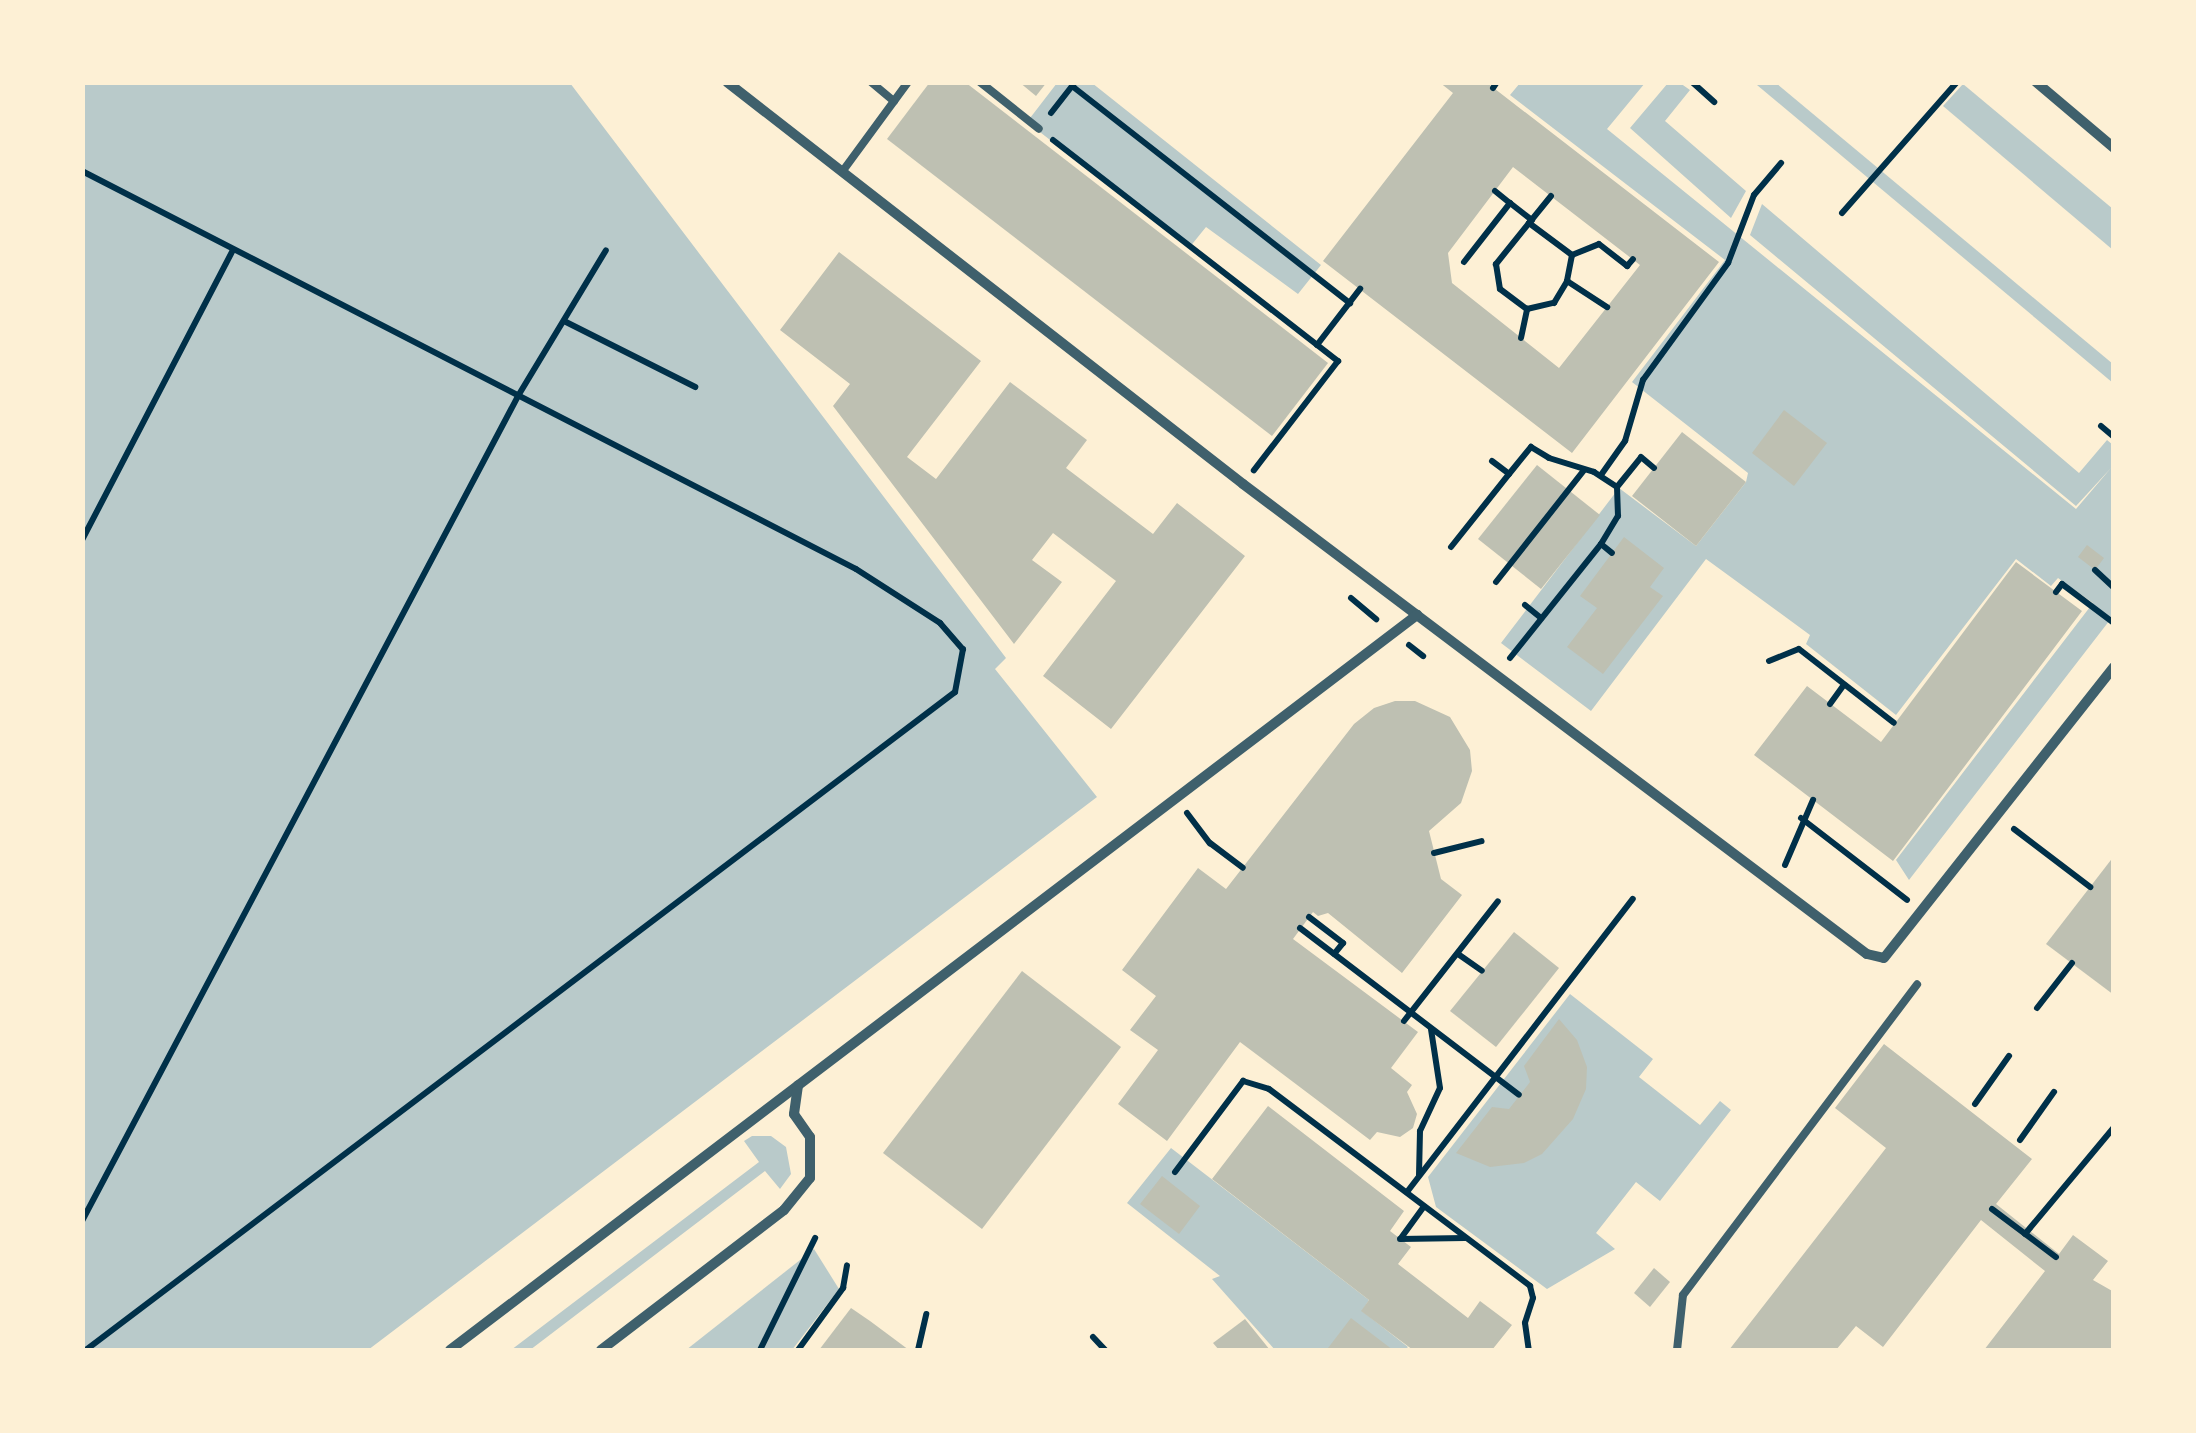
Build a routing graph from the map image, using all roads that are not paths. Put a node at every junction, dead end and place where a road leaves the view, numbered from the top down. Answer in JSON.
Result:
{"nodes":[{"id":1,"x":727,"y":82,"type":"edge"},
{"id":2,"x":871,"y":82,"type":"edge"},
{"id":3,"x":908,"y":82,"type":"edge"},
{"id":4,"x":980,"y":82,"type":"edge"},
{"id":5,"x":2036,"y":82,"type":"edge"},
{"id":6,"x":894,"y":102,"type":"junction"},
{"id":7,"x":1039,"y":129,"type":"road end"},
{"id":8,"x":2114,"y":148,"type":"edge"},
{"id":9,"x":842,"y":172,"type":"junction"},
{"id":10,"x":1417,"y":615,"type":"junction"},
{"id":11,"x":2114,"y":667,"type":"edge"},
{"id":12,"x":1917,"y":984,"type":"dead end"},
{"id":13,"x":798,"y":1085,"type":"junction"},
{"id":14,"x":450,"y":1350,"type":"edge"},
{"id":15,"x":602,"y":1350,"type":"edge"},
{"id":16,"x":1677,"y":1350,"type":"edge"}],
"edges":[{"from":1,"to":9,"type":"street"},
{"from":2,"to":6,"type":"lane"},
{"from":3,"to":6,"type":"lane"},
{"from":4,"to":7,"type":"lane"},
{"from":5,"to":8,"type":"street"},
{"from":6,"to":9,"type":"lane"},
{"from":9,"to":10,"type":"street"},
{"from":10,"to":11,"type":"street"},
{"from":10,"to":13,"type":"street"},
{"from":12,"to":16,"type":"lane"},
{"from":13,"to":14,"type":"street"},
{"from":13,"to":15,"type":"street"}]}
